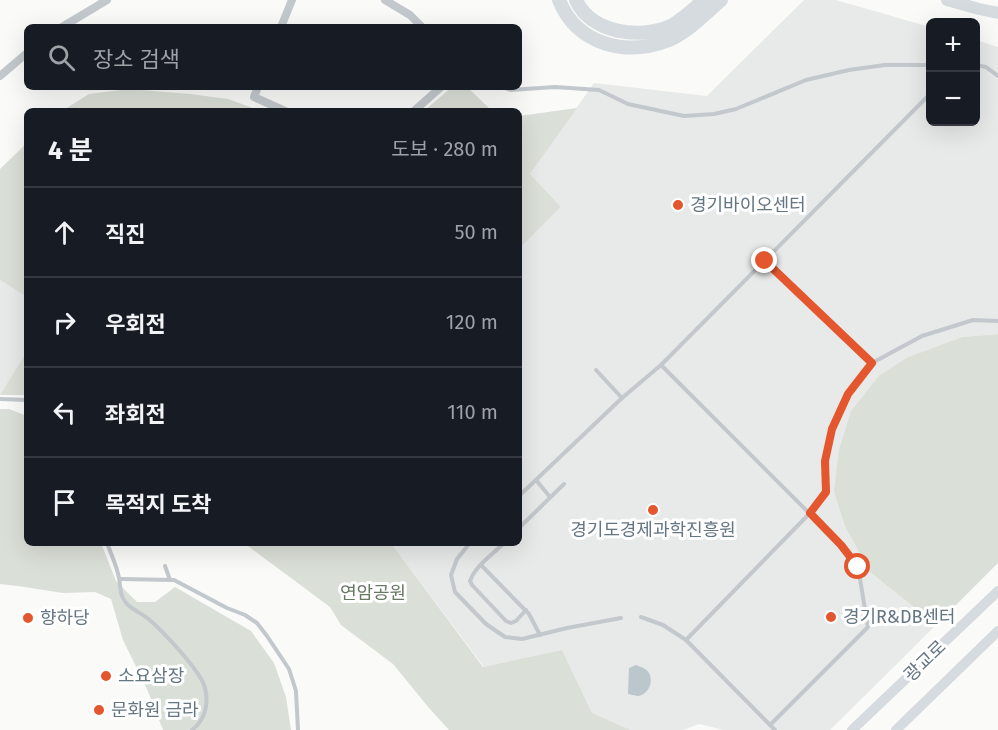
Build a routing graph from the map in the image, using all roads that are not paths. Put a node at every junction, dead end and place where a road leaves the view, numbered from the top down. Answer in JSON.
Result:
{"nodes":[{"id":1,"x":106,"y":0,"type":"edge"},
{"id":2,"x":292,"y":0,"type":"edge"},
{"id":3,"x":385,"y":0,"type":"edge"},
{"id":4,"x":559,"y":0,"type":"edge"},
{"id":5,"x":576,"y":0,"type":"edge"},
{"id":6,"x":704,"y":0,"type":"edge"},
{"id":7,"x":721,"y":0,"type":"edge"},
{"id":8,"x":947,"y":0,"type":"edge"},
{"id":9,"x":998,"y":13,"type":"edge"},
{"id":10,"x":67,"y":24,"type":"edge"},
{"id":11,"x":282,"y":24,"type":"edge"},
{"id":12,"x":419,"y":24,"type":"edge"},
{"id":13,"x":24,"y":55,"type":"edge"},
{"id":14,"x":926,"y":65,"type":"edge"},
{"id":15,"x":980,"y":66,"type":"edge"},
{"id":16,"x":0,"y":76,"type":"edge"},
{"id":17,"x":998,"y":76,"type":"edge"},
{"id":18,"x":522,"y":89,"type":"edge"},
{"id":19,"x":257,"y":90,"type":"edge"},
{"id":20,"x":438,"y":90,"type":"edge"},
{"id":21,"x":926,"y":98,"type":"edge"},
{"id":22,"x":278,"y":108,"type":"edge"},
{"id":23,"x":417,"y":108,"type":"edge"},
{"id":24,"x":765,"y":261,"type":"junction"},
{"id":25,"x":998,"y":321,"type":"edge"},
{"id":26,"x":872,"y":363,"type":"junction"},
{"id":27,"x":661,"y":365,"type":"junction"},
{"id":28,"x":596,"y":370,"type":"dead end"},
{"id":29,"x":622,"y":398,"type":"junction"},
{"id":30,"x":0,"y":399,"type":"edge"},
{"id":31,"x":24,"y":400,"type":"edge"},
{"id":32,"x":536,"y":480,"type":"junction"},
{"id":33,"x":564,"y":484,"type":"dead end"},
{"id":34,"x":522,"y":493,"type":"edge"},
{"id":35,"x":550,"y":497,"type":"junction"},
{"id":36,"x":810,"y":513,"type":"junction"},
{"id":37,"x":522,"y":525,"type":"edge"},
{"id":38,"x":108,"y":546,"type":"edge"},
{"id":39,"x":465,"y":546,"type":"edge"},
{"id":40,"x":501,"y":546,"type":"edge"},
{"id":41,"x":481,"y":565,"type":"junction"},
{"id":42,"x":165,"y":566,"type":"dead end"},
{"id":43,"x":120,"y":579,"type":"junction"},
{"id":44,"x":170,"y":580,"type":"junction"},
{"id":45,"x":998,"y":591,"type":"edge"},
{"id":46,"x":526,"y":610,"type":"junction"},
{"id":47,"x":641,"y":616,"type":"dead end"},
{"id":48,"x":621,"y":618,"type":"dead end"},
{"id":49,"x":998,"y":631,"type":"edge"},
{"id":50,"x":540,"y":635,"type":"junction"},
{"id":51,"x":687,"y":640,"type":"junction"},
{"id":52,"x":770,"y":725,"type":"junction"},
{"id":53,"x":192,"y":730,"type":"edge"},
{"id":54,"x":298,"y":730,"type":"edge"},
{"id":55,"x":774,"y":730,"type":"edge"},
{"id":56,"x":852,"y":730,"type":"edge"},
{"id":57,"x":896,"y":730,"type":"edge"}],
"edges":[{"from":1,"to":10,"type":"street"},
{"from":2,"to":11,"type":"street"},
{"from":3,"to":12,"type":"street"},
{"from":4,"to":7,"type":"highway"},
{"from":5,"to":6,"type":"highway"},
{"from":8,"to":9,"type":"main road"},
{"from":13,"to":16,"type":"street"},
{"from":14,"to":18,"type":"lane"},
{"from":15,"to":17,"type":"lane"},
{"from":19,"to":22,"type":"street"},
{"from":20,"to":23,"type":"street"},
{"from":21,"to":24,"type":"lane"},
{"from":24,"to":26,"type":"lane"},
{"from":24,"to":27,"type":"lane"},
{"from":25,"to":26,"type":"lane"},
{"from":26,"to":36,"type":"lane"},
{"from":27,"to":29,"type":"lane"},
{"from":27,"to":36,"type":"lane"},
{"from":28,"to":29,"type":"lane"},
{"from":29,"to":32,"type":"lane"},
{"from":30,"to":31,"type":"lane"},
{"from":32,"to":34,"type":"lane"},
{"from":32,"to":35,"type":"lane"},
{"from":33,"to":35,"type":"lane"},
{"from":35,"to":37,"type":"lane"},
{"from":36,"to":51,"type":"lane"},
{"from":36,"to":52,"type":"lane"},
{"from":38,"to":43,"type":"lane"},
{"from":39,"to":50,"type":"lane"},
{"from":40,"to":41,"type":"lane"},
{"from":41,"to":46,"type":"lane"},
{"from":41,"to":46,"type":"lane"},
{"from":42,"to":44,"type":"lane"},
{"from":43,"to":44,"type":"lane"},
{"from":43,"to":53,"type":"lane"},
{"from":44,"to":54,"type":"lane"},
{"from":45,"to":56,"type":"main road","name":"광교로"},
{"from":46,"to":50,"type":"lane"},
{"from":47,"to":51,"type":"lane"},
{"from":48,"to":50,"type":"lane"},
{"from":49,"to":57,"type":"main road","name":"광교로"},
{"from":51,"to":52,"type":"lane"},
{"from":52,"to":55,"type":"lane"}]}
